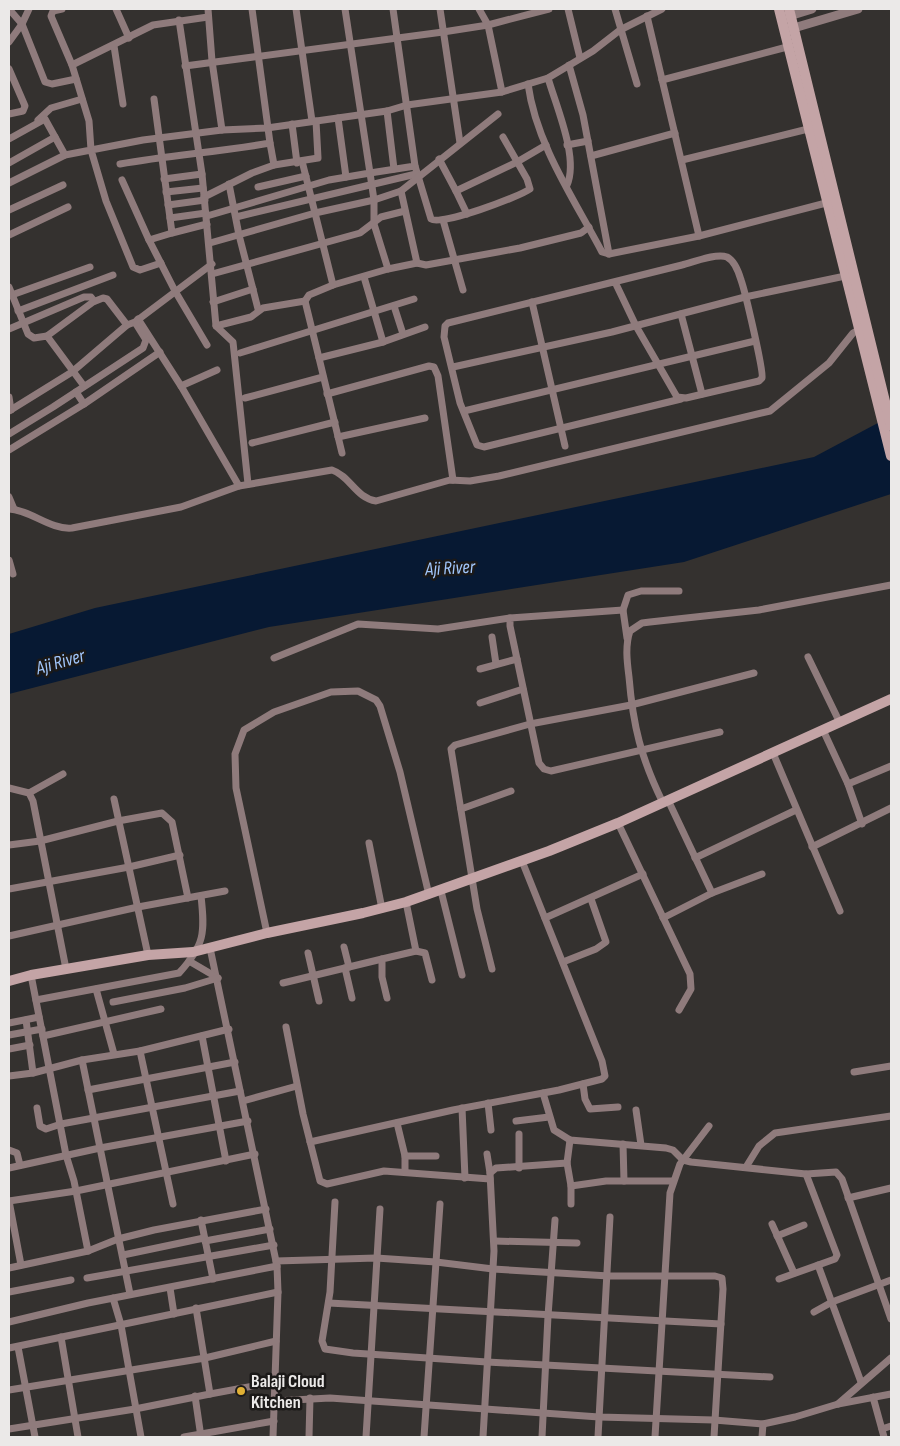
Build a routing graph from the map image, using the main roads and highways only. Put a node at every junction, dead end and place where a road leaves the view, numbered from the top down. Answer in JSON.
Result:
{"nodes":[{"id":1,"x":785,"y":13,"type":"edge"},
{"id":2,"x":789,"y":29,"type":"junction"},
{"id":3,"x":834,"y":187,"type":"junction"},
{"id":4,"x":823,"y":190,"type":"junction"},
{"id":5,"x":850,"y":275,"type":"junction"},
{"id":6,"x":870,"y":356,"type":"junction"},
{"id":7,"x":891,"y":426,"type":"edge"},
{"id":8,"x":891,"y":456,"type":"edge"},
{"id":9,"x":891,"y":699,"type":"edge"},
{"id":10,"x":9,"y":981,"type":"edge"}],
"edges":[{"from":1,"to":2,"type":"main road"},
{"from":2,"to":3,"type":"main road"},
{"from":2,"to":4,"type":"main road"},
{"from":3,"to":4,"type":"main road"},
{"from":3,"to":5,"type":"main road"},
{"from":4,"to":5,"type":"main road"},
{"from":5,"to":6,"type":"main road"},
{"from":6,"to":7,"type":"main road"},
{"from":6,"to":8,"type":"main road"},
{"from":9,"to":10,"type":"main road"}]}
